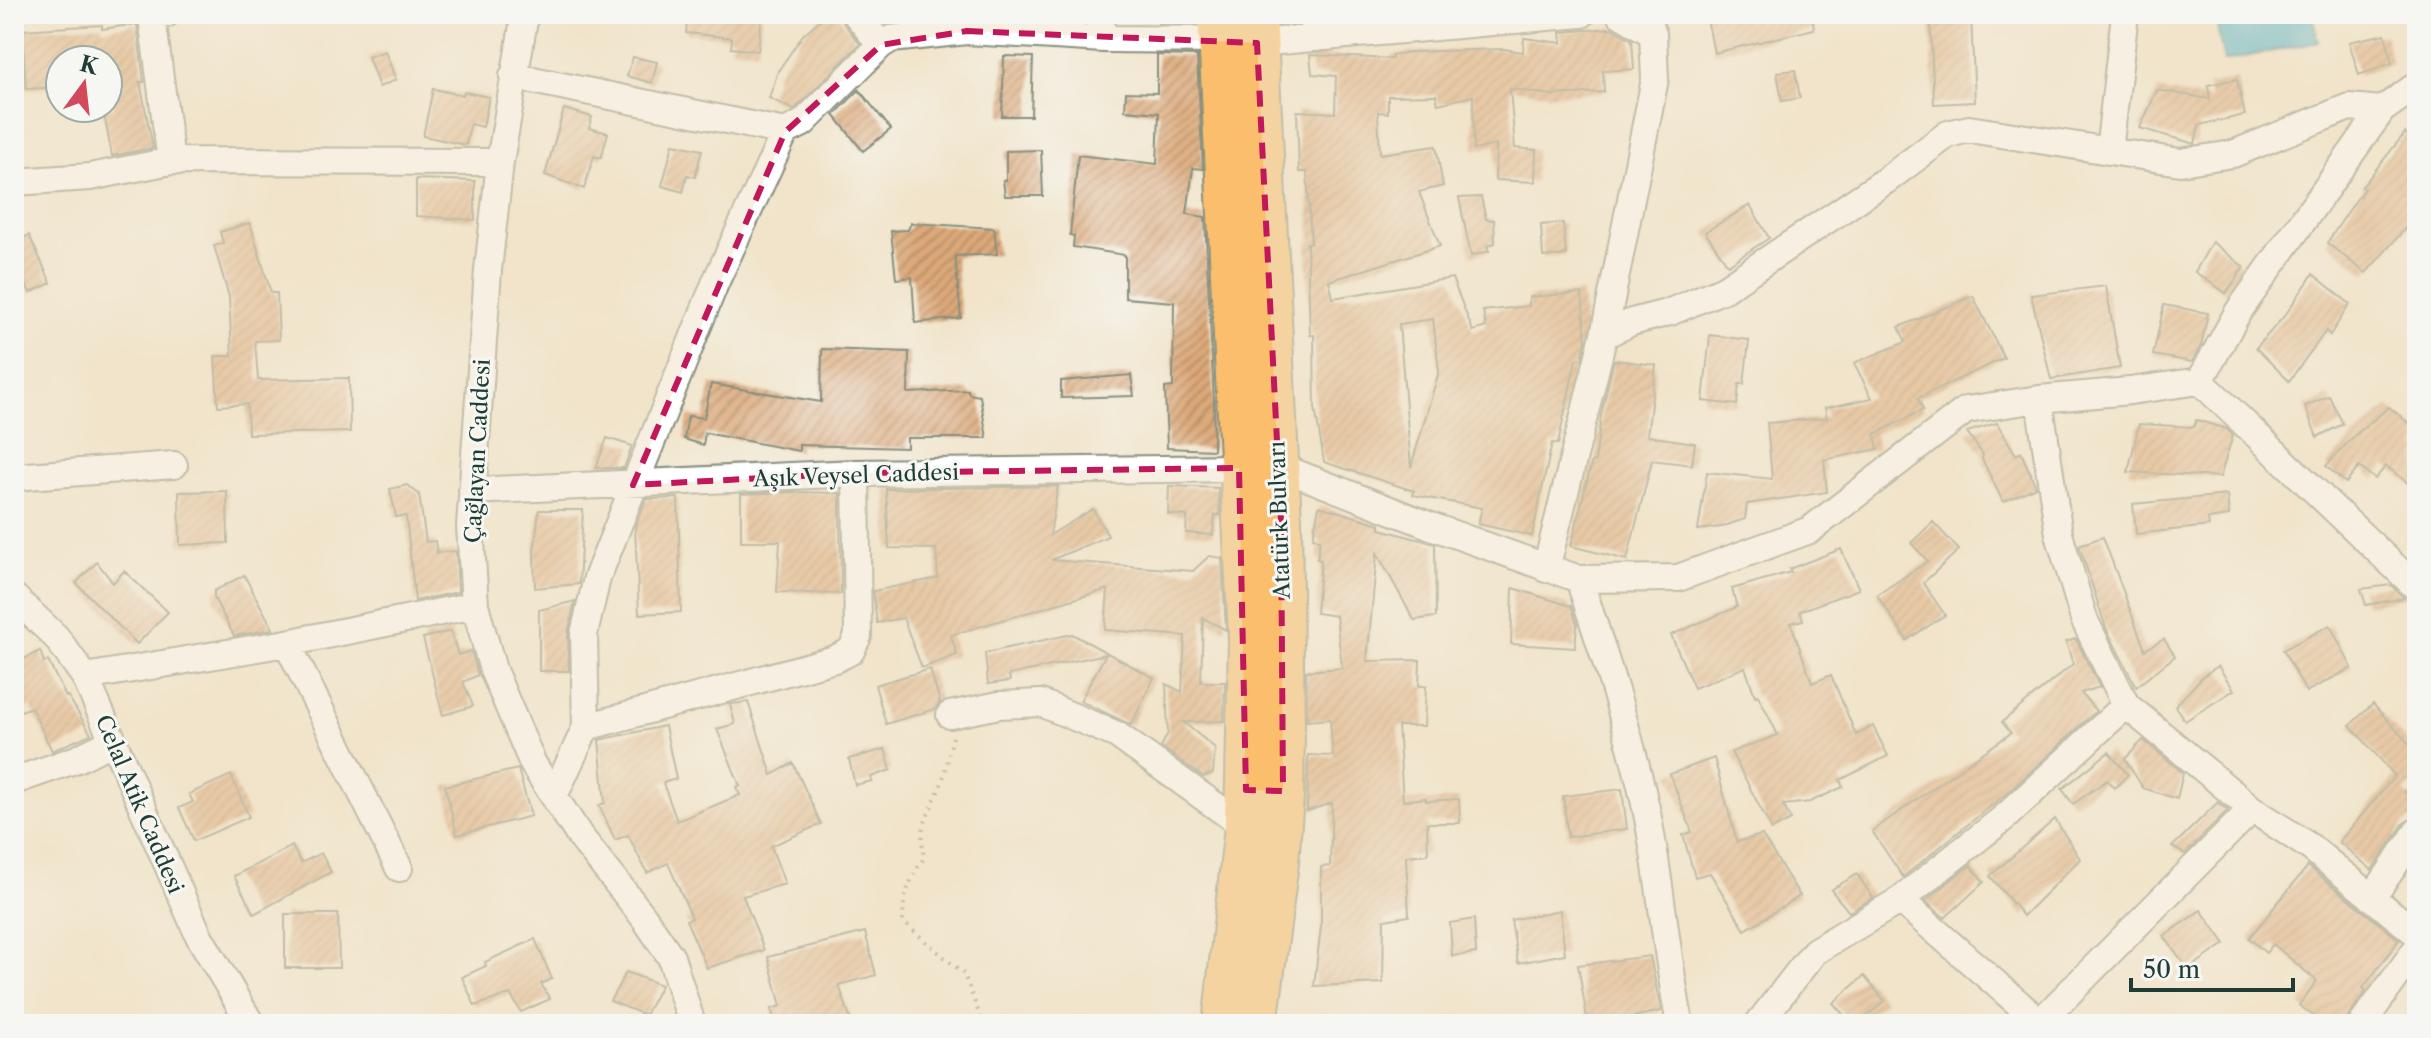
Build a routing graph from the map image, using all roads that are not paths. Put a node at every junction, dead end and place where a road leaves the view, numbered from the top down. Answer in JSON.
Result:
{"nodes":[{"id":1,"x":166,"y":14,"type":"edge"},
{"id":2,"x":525,"y":14,"type":"edge"},
{"id":3,"x":856,"y":14,"type":"edge"},
{"id":4,"x":1582,"y":14,"type":"edge"},
{"id":5,"x":1620,"y":14,"type":"edge"},
{"id":6,"x":2125,"y":14,"type":"edge"},
{"id":7,"x":1648,"y":24,"type":"edge"},
{"id":8,"x":1313,"y":26,"type":"edge"},
{"id":9,"x":1102,"y":27,"type":"edge"},
{"id":10,"x":1237,"y":28,"type":"edge"},
{"id":11,"x":881,"y":45,"type":"junction"},
{"id":12,"x":513,"y":76,"type":"junction"},
{"id":13,"x":2417,"y":85,"type":"edge"},
{"id":14,"x":2382,"y":110,"type":"junction"},
{"id":15,"x":785,"y":132,"type":"junction"},
{"id":16,"x":2109,"y":151,"type":"junction"},
{"id":17,"x":171,"y":161,"type":"junction"},
{"id":18,"x":500,"y":162,"type":"junction"},
{"id":19,"x":14,"y":182,"type":"edge"},
{"id":20,"x":1604,"y":335,"type":"junction"},
{"id":21,"x":2200,"y":381,"type":"junction"},
{"id":22,"x":2039,"y":399,"type":"junction"},
{"id":23,"x":174,"y":465,"type":"dead end"},
{"id":24,"x":1278,"y":466,"type":"junction"},
{"id":25,"x":1239,"y":468,"type":"junction"},
{"id":26,"x":856,"y":473,"type":"junction"},
{"id":27,"x":14,"y":477,"type":"edge"},
{"id":28,"x":633,"y":485,"type":"junction"},
{"id":29,"x":472,"y":491,"type":"junction"},
{"id":30,"x":1546,"y":569,"type":"junction"},
{"id":31,"x":1579,"y":579,"type":"junction"},
{"id":32,"x":2417,"y":587,"type":"edge"},
{"id":33,"x":14,"y":597,"type":"edge"},
{"id":34,"x":475,"y":605,"type":"junction"},
{"id":35,"x":287,"y":643,"type":"junction"},
{"id":36,"x":85,"y":677,"type":"junction"},
{"id":37,"x":2126,"y":705,"type":"junction"},
{"id":38,"x":955,"y":721,"type":"road end"},
{"id":39,"x":586,"y":727,"type":"junction"},
{"id":40,"x":113,"y":741,"type":"junction"},
{"id":41,"x":14,"y":781,"type":"edge"},
{"id":42,"x":554,"y":796,"type":"junction"},
{"id":43,"x":1258,"y":803,"type":"junction"},
{"id":44,"x":2252,"y":809,"type":"junction"},
{"id":45,"x":2417,"y":832,"type":"edge"},
{"id":46,"x":399,"y":868,"type":"dead end"},
{"id":47,"x":2372,"y":898,"type":"junction"},
{"id":48,"x":1900,"y":900,"type":"junction"},
{"id":49,"x":2417,"y":934,"type":"edge"},
{"id":50,"x":2417,"y":948,"type":"edge"},
{"id":51,"x":2042,"y":1022,"type":"edge"},
{"id":52,"x":251,"y":1024,"type":"edge"},
{"id":53,"x":692,"y":1024,"type":"edge"},
{"id":54,"x":1223,"y":1024,"type":"edge"},
{"id":55,"x":1257,"y":1024,"type":"edge"},
{"id":56,"x":1680,"y":1024,"type":"edge"},
{"id":57,"x":1758,"y":1024,"type":"edge"},
{"id":58,"x":2362,"y":1024,"type":"edge"}],
"edges":[{"from":1,"to":17,"type":"street"},
{"from":2,"to":12,"type":"street","name":"Çağlayan Caddesi"},
{"from":3,"to":11,"type":"street"},
{"from":4,"to":8,"type":"street"},
{"from":5,"to":7,"type":"street"},
{"from":6,"to":16,"type":"street"},
{"from":7,"to":20,"type":"street"},
{"from":8,"to":10,"type":"street"},
{"from":9,"to":10,"type":"street"},
{"from":9,"to":11,"type":"street"},
{"from":10,"to":24,"type":"highway","name":"Atatürk Bulvarı"},
{"from":10,"to":25,"type":"highway","name":"Atatürk Bulvarı"},
{"from":11,"to":15,"type":"street"},
{"from":12,"to":15,"type":"street"},
{"from":12,"to":18,"type":"street","name":"Çağlayan Caddesi"},
{"from":13,"to":14,"type":"street"},
{"from":14,"to":16,"type":"street"},
{"from":14,"to":21,"type":"street"},
{"from":15,"to":28,"type":"street"},
{"from":16,"to":20,"type":"street"},
{"from":17,"to":18,"type":"street"},
{"from":17,"to":19,"type":"street"},
{"from":18,"to":29,"type":"street","name":"Çağlayan Caddesi"},
{"from":20,"to":30,"type":"street"},
{"from":21,"to":22,"type":"street"},
{"from":21,"to":32,"type":"street"},
{"from":22,"to":31,"type":"street"},
{"from":22,"to":37,"type":"street"},
{"from":23,"to":27,"type":"street"},
{"from":24,"to":30,"type":"street"},
{"from":24,"to":43,"type":"highway","name":"Atatürk Bulvarı"},
{"from":25,"to":26,"type":"street","name":"Aşık Veysel Caddesi"},
{"from":25,"to":43,"type":"highway","name":"Atatürk Bulvarı"},
{"from":26,"to":28,"type":"street","name":"Aşık Veysel Caddesi"},
{"from":26,"to":39,"type":"street"},
{"from":28,"to":29,"type":"street","name":"Aşık Veysel Caddesi"},
{"from":28,"to":39,"type":"street"},
{"from":29,"to":34,"type":"street","name":"Çağlayan Caddesi"},
{"from":30,"to":31,"type":"street"},
{"from":31,"to":56,"type":"street"},
{"from":33,"to":36,"type":"street","name":"Celal Atik Caddesi"},
{"from":34,"to":35,"type":"street"},
{"from":34,"to":42,"type":"street","name":"Çağlayan Caddesi"},
{"from":35,"to":36,"type":"street"},
{"from":35,"to":46,"type":"street"},
{"from":36,"to":40,"type":"street","name":"Celal Atik Caddesi"},
{"from":37,"to":44,"type":"street"},
{"from":37,"to":48,"type":"street"},
{"from":38,"to":43,"type":"street"},
{"from":39,"to":42,"type":"street"},
{"from":40,"to":41,"type":"street"},
{"from":40,"to":52,"type":"street","name":"Celal Atik Caddesi"},
{"from":42,"to":53,"type":"street","name":"Çağlayan Caddesi"},
{"from":43,"to":54,"type":"highway","name":"Atatürk Bulvarı"},
{"from":43,"to":55,"type":"highway","name":"Atatürk Bulvarı"},
{"from":44,"to":47,"type":"street"},
{"from":44,"to":51,"type":"street"},
{"from":45,"to":47,"type":"street"},
{"from":47,"to":49,"type":"street"},
{"from":48,"to":51,"type":"street"},
{"from":48,"to":57,"type":"street"},
{"from":50,"to":58,"type":"street"}]}
